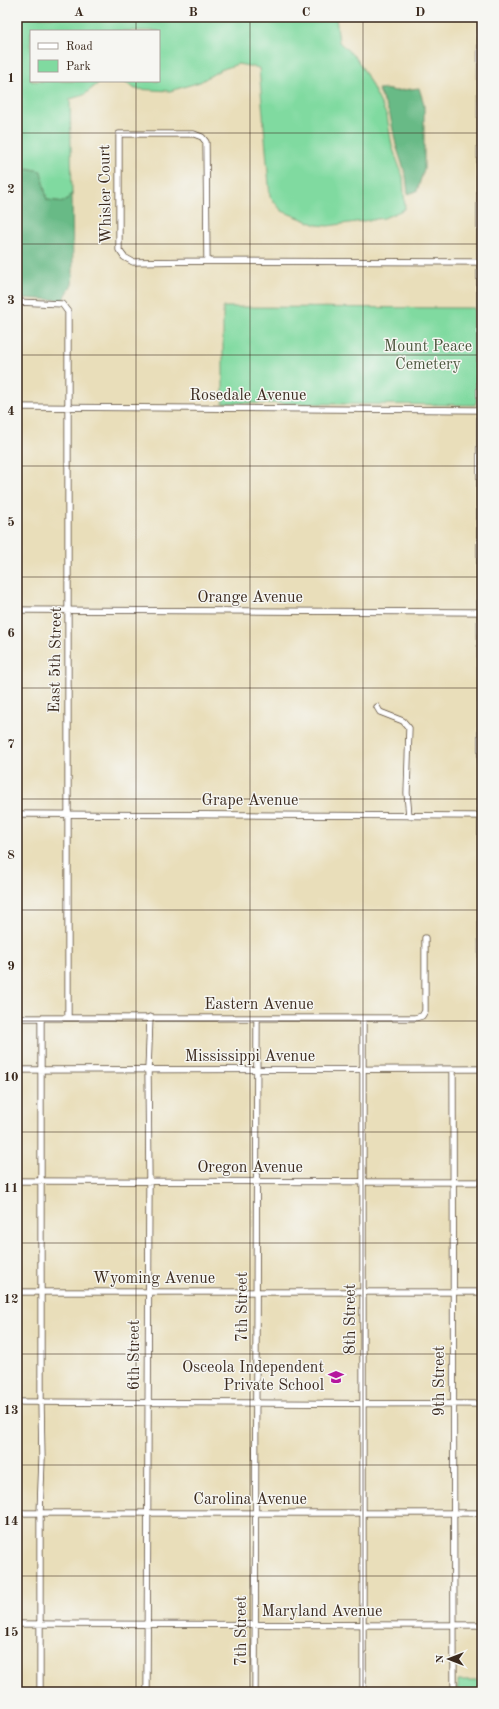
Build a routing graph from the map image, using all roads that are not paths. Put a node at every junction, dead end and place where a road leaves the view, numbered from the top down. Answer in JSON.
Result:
{"nodes":[{"id":1,"x":481,"y":17,"type":"edge"},
{"id":2,"x":481,"y":203,"type":"edge"},
{"id":3,"x":207,"y":261,"type":"junction"},
{"id":4,"x":480,"y":262,"type":"junction"},
{"id":5,"x":17,"y":302,"type":"edge"},
{"id":6,"x":17,"y":406,"type":"edge"},
{"id":7,"x":69,"y":408,"type":"junction"},
{"id":8,"x":480,"y":410,"type":"junction"},
{"id":9,"x":17,"y":610,"type":"edge"},
{"id":10,"x":70,"y":610,"type":"junction"},
{"id":11,"x":481,"y":612,"type":"edge"},
{"id":12,"x":377,"y":707,"type":"dead end"},
{"id":13,"x":67,"y":813,"type":"junction"},
{"id":14,"x":17,"y":814,"type":"edge"},
{"id":15,"x":409,"y":816,"type":"junction"},
{"id":16,"x":481,"y":816,"type":"edge"},
{"id":17,"x":425,"y":938,"type":"dead end"},
{"id":18,"x":482,"y":995,"type":"edge"},
{"id":19,"x":150,"y":1017,"type":"junction"},
{"id":20,"x":17,"y":1018,"type":"edge"},
{"id":21,"x":41,"y":1018,"type":"junction"},
{"id":22,"x":68,"y":1018,"type":"junction"},
{"id":23,"x":257,"y":1018,"type":"junction"},
{"id":24,"x":363,"y":1019,"type":"junction"},
{"id":25,"x":482,"y":1069,"type":"edge"},
{"id":26,"x":17,"y":1070,"type":"edge"},
{"id":27,"x":41,"y":1070,"type":"junction"},
{"id":28,"x":148,"y":1070,"type":"junction"},
{"id":29,"x":256,"y":1070,"type":"junction"},
{"id":30,"x":362,"y":1070,"type":"junction"},
{"id":31,"x":453,"y":1070,"type":"junction"},
{"id":32,"x":17,"y":1181,"type":"edge"},
{"id":33,"x":40,"y":1181,"type":"junction"},
{"id":34,"x":149,"y":1181,"type":"junction"},
{"id":35,"x":256,"y":1181,"type":"junction"},
{"id":36,"x":364,"y":1182,"type":"junction"},
{"id":37,"x":452,"y":1182,"type":"junction"},
{"id":38,"x":482,"y":1182,"type":"edge"},
{"id":39,"x":17,"y":1292,"type":"edge"},
{"id":40,"x":41,"y":1292,"type":"junction"},
{"id":41,"x":148,"y":1292,"type":"junction"},
{"id":42,"x":256,"y":1292,"type":"junction"},
{"id":43,"x":482,"y":1292,"type":"edge"},
{"id":44,"x":364,"y":1293,"type":"junction"},
{"id":45,"x":453,"y":1293,"type":"junction"},
{"id":46,"x":17,"y":1402,"type":"edge"},
{"id":47,"x":40,"y":1402,"type":"junction"},
{"id":48,"x":148,"y":1404,"type":"junction"},
{"id":49,"x":255,"y":1404,"type":"junction"},
{"id":50,"x":364,"y":1404,"type":"junction"},
{"id":51,"x":453,"y":1404,"type":"junction"},
{"id":52,"x":482,"y":1404,"type":"edge"},
{"id":53,"x":17,"y":1513,"type":"edge"},
{"id":54,"x":40,"y":1513,"type":"junction"},
{"id":55,"x":147,"y":1513,"type":"junction"},
{"id":56,"x":363,"y":1513,"type":"junction"},
{"id":57,"x":482,"y":1513,"type":"edge"},
{"id":58,"x":255,"y":1514,"type":"junction"},
{"id":59,"x":453,"y":1514,"type":"junction"},
{"id":60,"x":17,"y":1624,"type":"edge"},
{"id":61,"x":40,"y":1624,"type":"junction"},
{"id":62,"x":147,"y":1624,"type":"junction"},
{"id":63,"x":255,"y":1624,"type":"junction"},
{"id":64,"x":455,"y":1624,"type":"junction"},
{"id":65,"x":363,"y":1625,"type":"junction"},
{"id":66,"x":482,"y":1625,"type":"edge"},
{"id":67,"x":40,"y":1692,"type":"edge"},
{"id":68,"x":147,"y":1692,"type":"edge"},
{"id":69,"x":255,"y":1692,"type":"edge"},
{"id":70,"x":363,"y":1692,"type":"edge"},
{"id":71,"x":454,"y":1692,"type":"edge"}],
"edges":[{"from":1,"to":2,"type":"street"},
{"from":2,"to":4,"type":"street"},
{"from":3,"to":3,"type":"street","name":"Whisler Court"},
{"from":3,"to":4,"type":"street","name":"Whisler Court"},
{"from":4,"to":8,"type":"street"},
{"from":5,"to":7,"type":"street","name":"East 5th Street"},
{"from":6,"to":7,"type":"street","name":"Rosedale Avenue"},
{"from":7,"to":8,"type":"street","name":"Rosedale Avenue"},
{"from":7,"to":10,"type":"street","name":"East 5th Street"},
{"from":8,"to":11,"type":"street"},
{"from":9,"to":10,"type":"street","name":"Orange Avenue"},
{"from":10,"to":11,"type":"street","name":"Orange Avenue"},
{"from":10,"to":13,"type":"street","name":"East 5th Street"},
{"from":11,"to":16,"type":"street"},
{"from":12,"to":15,"type":"street"},
{"from":13,"to":14,"type":"street","name":"Grape Avenue"},
{"from":13,"to":15,"type":"street","name":"Grape Avenue"},
{"from":13,"to":22,"type":"street","name":"East 5th Street"},
{"from":15,"to":16,"type":"street","name":"Grape Avenue"},
{"from":16,"to":18,"type":"street"},
{"from":17,"to":24,"type":"street","name":"Eastern Avenue"},
{"from":19,"to":22,"type":"street","name":"Eastern Avenue"},
{"from":19,"to":23,"type":"street","name":"Eastern Avenue"},
{"from":19,"to":28,"type":"street","name":"6th Street"},
{"from":20,"to":21,"type":"street","name":"Eastern Avenue"},
{"from":21,"to":22,"type":"street","name":"Eastern Avenue"},
{"from":21,"to":27,"type":"street"},
{"from":23,"to":24,"type":"street","name":"Eastern Avenue"},
{"from":23,"to":29,"type":"street","name":"7th Street"},
{"from":24,"to":30,"type":"street","name":"8th Street"},
{"from":25,"to":31,"type":"street","name":"Mississippi Avenue"},
{"from":26,"to":27,"type":"street","name":"Mississippi Avenue"},
{"from":27,"to":28,"type":"street","name":"Mississippi Avenue"},
{"from":27,"to":33,"type":"street"},
{"from":28,"to":29,"type":"street","name":"Mississippi Avenue"},
{"from":28,"to":34,"type":"street","name":"6th Street"},
{"from":29,"to":30,"type":"street","name":"Mississippi Avenue"},
{"from":29,"to":35,"type":"street","name":"7th Street"},
{"from":30,"to":31,"type":"street","name":"Mississippi Avenue"},
{"from":30,"to":36,"type":"street","name":"8th Street"},
{"from":31,"to":37,"type":"street","name":"9th Street"},
{"from":32,"to":33,"type":"street","name":"Oregon Avenue"},
{"from":33,"to":34,"type":"street","name":"Oregon Avenue"},
{"from":33,"to":40,"type":"street"},
{"from":34,"to":35,"type":"street","name":"Oregon Avenue"},
{"from":34,"to":41,"type":"street","name":"6th Street"},
{"from":35,"to":36,"type":"street","name":"Oregon Avenue"},
{"from":35,"to":42,"type":"street","name":"7th Street"},
{"from":36,"to":37,"type":"street","name":"Oregon Avenue"},
{"from":36,"to":44,"type":"street","name":"8th Street"},
{"from":37,"to":38,"type":"street","name":"Oregon Avenue"},
{"from":37,"to":45,"type":"street","name":"9th Street"},
{"from":39,"to":40,"type":"street","name":"Wyoming Avenue"},
{"from":40,"to":41,"type":"street","name":"Wyoming Avenue"},
{"from":40,"to":47,"type":"street"},
{"from":41,"to":42,"type":"street","name":"Wyoming Avenue"},
{"from":41,"to":48,"type":"street","name":"6th Street"},
{"from":42,"to":44,"type":"street","name":"Wyoming Avenue"},
{"from":42,"to":49,"type":"street","name":"7th Street"},
{"from":43,"to":45,"type":"street","name":"Wyoming Avenue"},
{"from":44,"to":45,"type":"street","name":"Wyoming Avenue"},
{"from":44,"to":50,"type":"street","name":"8th Street"},
{"from":45,"to":51,"type":"street","name":"9th Street"},
{"from":46,"to":47,"type":"street"},
{"from":47,"to":48,"type":"street"},
{"from":47,"to":54,"type":"street"},
{"from":48,"to":49,"type":"street"},
{"from":48,"to":55,"type":"street","name":"6th Street"},
{"from":49,"to":50,"type":"street"},
{"from":49,"to":58,"type":"street","name":"7th Street"},
{"from":50,"to":51,"type":"street"},
{"from":50,"to":56,"type":"street","name":"8th Street"},
{"from":51,"to":52,"type":"street"},
{"from":51,"to":59,"type":"street","name":"9th Street"},
{"from":53,"to":54,"type":"street","name":"Carolina Avenue"},
{"from":54,"to":55,"type":"street","name":"Carolina Avenue"},
{"from":54,"to":61,"type":"street"},
{"from":55,"to":58,"type":"street","name":"Carolina Avenue"},
{"from":55,"to":62,"type":"street","name":"6th Street"},
{"from":56,"to":58,"type":"street","name":"Carolina Avenue"},
{"from":56,"to":59,"type":"street","name":"Carolina Avenue"},
{"from":56,"to":65,"type":"street","name":"8th Street"},
{"from":57,"to":59,"type":"street","name":"Carolina Avenue"},
{"from":58,"to":63,"type":"street","name":"7th Street"},
{"from":59,"to":64,"type":"street","name":"9th Street"},
{"from":60,"to":61,"type":"street","name":"Maryland Avenue"},
{"from":61,"to":62,"type":"street","name":"Maryland Avenue"},
{"from":61,"to":67,"type":"street"},
{"from":62,"to":63,"type":"street","name":"Maryland Avenue"},
{"from":62,"to":68,"type":"street","name":"6th Street"},
{"from":63,"to":65,"type":"street","name":"Maryland Avenue"},
{"from":63,"to":69,"type":"street","name":"7th Street"},
{"from":64,"to":65,"type":"street","name":"Maryland Avenue"},
{"from":64,"to":66,"type":"street","name":"Maryland Avenue"},
{"from":64,"to":71,"type":"street","name":"9th Street"},
{"from":65,"to":70,"type":"street","name":"8th Street"}]}
